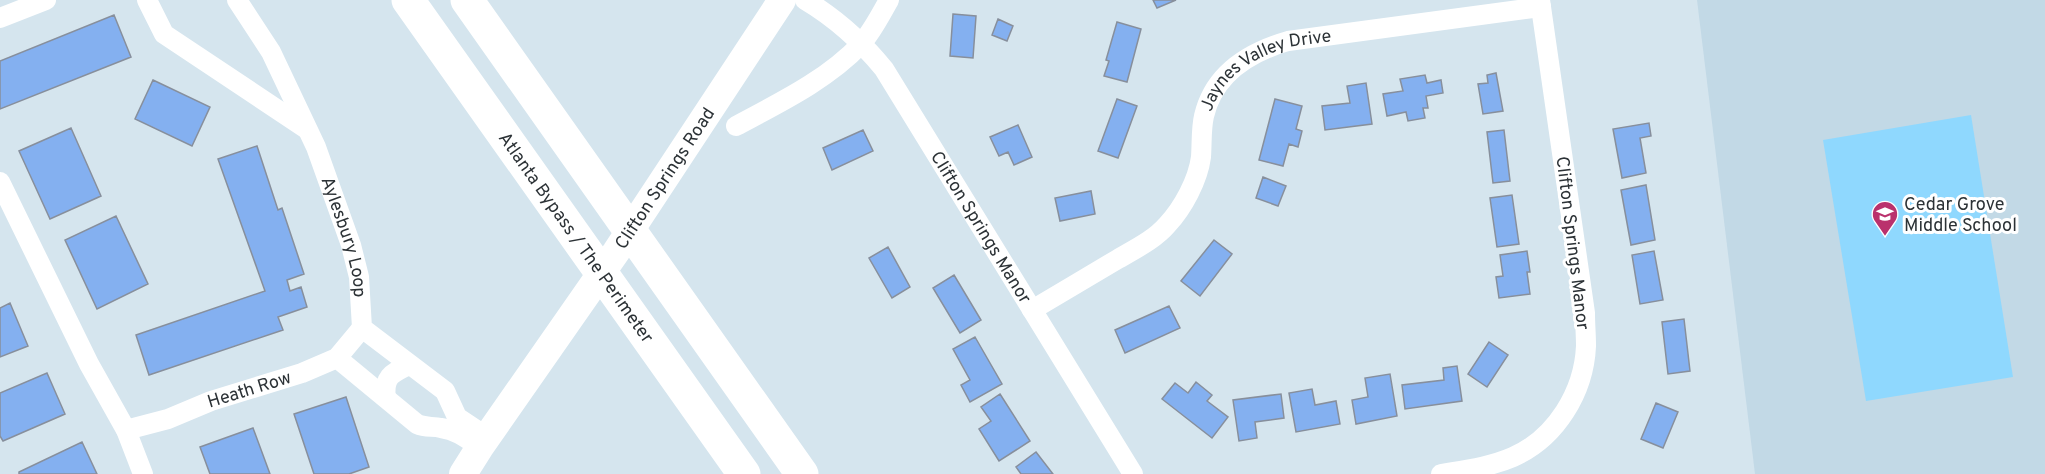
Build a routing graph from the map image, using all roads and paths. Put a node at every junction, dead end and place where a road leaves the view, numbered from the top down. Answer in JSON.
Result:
{"nodes":[{"id":1,"x":46,"y":0,"type":"edge"},
{"id":2,"x":147,"y":0,"type":"edge"},
{"id":3,"x":237,"y":0,"type":"edge"},
{"id":4,"x":408,"y":0,"type":"edge"},
{"id":5,"x":467,"y":0,"type":"edge"},
{"id":6,"x":782,"y":0,"type":"edge"},
{"id":7,"x":805,"y":0,"type":"edge"},
{"id":8,"x":889,"y":0,"type":"edge"},
{"id":9,"x":1540,"y":3,"type":"edge"},
{"id":10,"x":0,"y":18,"type":"edge"},
{"id":11,"x":862,"y":43,"type":"junction"},
{"id":12,"x":736,"y":126,"type":"dead end"},
{"id":13,"x":307,"y":129,"type":"junction"},
{"id":14,"x":0,"y":182,"type":"edge"},
{"id":15,"x":1032,"y":310,"type":"junction"},
{"id":16,"x":362,"y":328,"type":"junction"},
{"id":17,"x":337,"y":358,"type":"junction"},
{"id":18,"x":409,"y":365,"type":"junction"},
{"id":19,"x":386,"y":398,"type":"junction"},
{"id":20,"x":126,"y":430,"type":"junction"},
{"id":21,"x":483,"y":442,"type":"junction"},
{"id":22,"x":143,"y":474,"type":"edge"},
{"id":23,"x":464,"y":474,"type":"edge"},
{"id":24,"x":744,"y":474,"type":"edge"},
{"id":25,"x":802,"y":474,"type":"edge"},
{"id":26,"x":1133,"y":474,"type":"edge"},
{"id":27,"x":1441,"y":474,"type":"edge"}],
"edges":[{"from":1,"to":10,"type":"street"},
{"from":2,"to":13,"type":"street"},
{"from":3,"to":13,"type":"street","name":"Aylesbury Loop"},
{"from":4,"to":24,"type":"highway","name":"Atlanta Bypass / The Perimeter"},
{"from":5,"to":25,"type":"highway"},
{"from":6,"to":21,"type":"street","name":"Clifton Springs Road"},
{"from":7,"to":11,"type":"street","name":"Clifton Springs Manor"},
{"from":8,"to":11,"type":"street"},
{"from":9,"to":15,"type":"street","name":"Jaynes Valley Drive"},
{"from":9,"to":27,"type":"street","name":"Clifton Springs Manor"},
{"from":11,"to":12,"type":"street"},
{"from":11,"to":15,"type":"street","name":"Clifton Springs Manor"},
{"from":13,"to":16,"type":"street","name":"Aylesbury Loop"},
{"from":14,"to":20,"type":"street"},
{"from":15,"to":26,"type":"street","name":"Clifton Springs Manor"},
{"from":16,"to":17,"type":"street","name":"Heath Row"},
{"from":16,"to":18,"type":"street"},
{"from":17,"to":19,"type":"street"},
{"from":17,"to":20,"type":"street","name":"Heath Row"},
{"from":18,"to":19,"type":"street"},
{"from":18,"to":21,"type":"street"},
{"from":19,"to":21,"type":"street"},
{"from":20,"to":22,"type":"street"},
{"from":21,"to":23,"type":"street","name":"Clifton Springs Road"}]}
